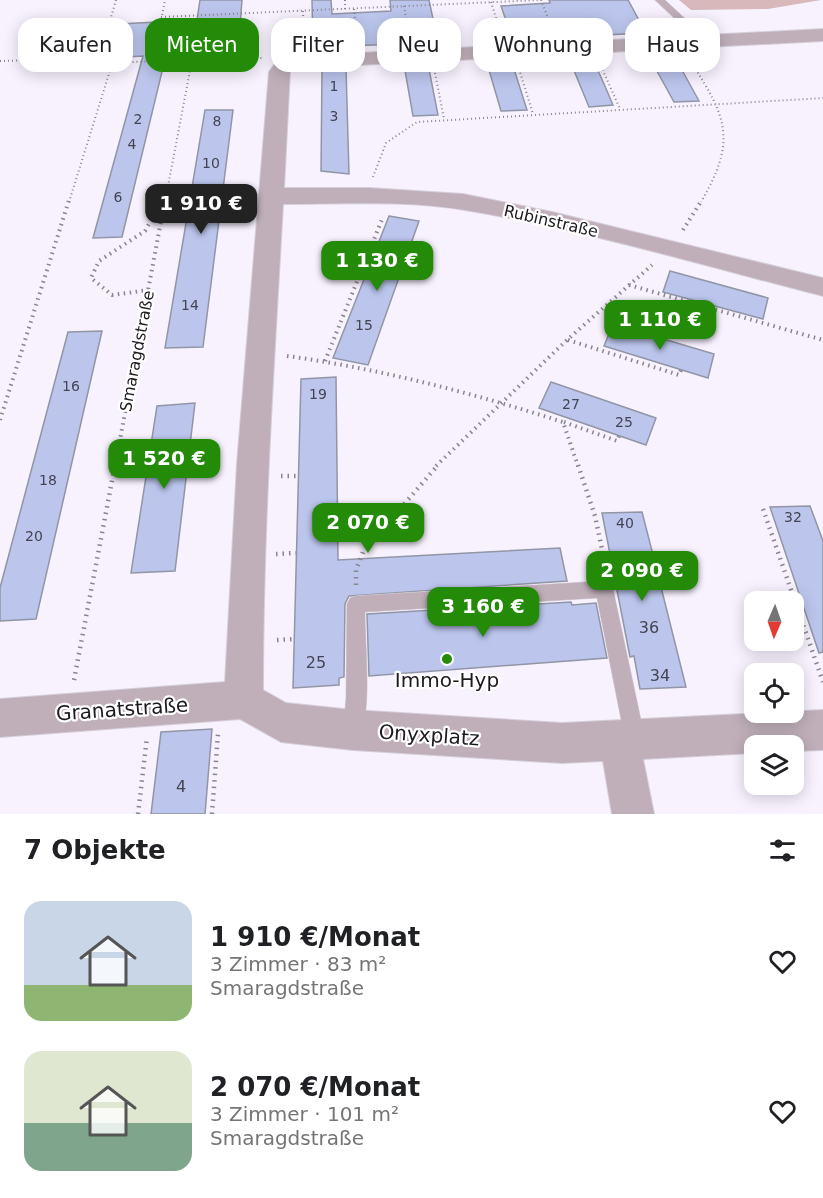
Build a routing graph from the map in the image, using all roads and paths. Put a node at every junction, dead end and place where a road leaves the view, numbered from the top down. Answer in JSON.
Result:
{"nodes":[{"id":1,"x":116,"y":0,"type":"edge"},
{"id":2,"x":165,"y":0,"type":"edge"},
{"id":3,"x":345,"y":0,"type":"edge"},
{"id":4,"x":541,"y":0,"type":"edge"},
{"id":5,"x":660,"y":0,"type":"edge"},
{"id":6,"x":455,"y":2,"type":"edge"},
{"id":7,"x":491,"y":2,"type":"junction"},
{"id":8,"x":404,"y":6,"type":"junction"},
{"id":9,"x":354,"y":8,"type":"junction"},
{"id":10,"x":345,"y":9,"type":"junction"},
{"id":11,"x":303,"y":11,"type":"junction"},
{"id":12,"x":213,"y":15,"type":"junction"},
{"id":13,"x":161,"y":17,"type":"joint"},
{"id":14,"x":111,"y":18,"type":"edge"},
{"id":15,"x":213,"y":18,"type":"edge"},
{"id":16,"x":300,"y":18,"type":"edge"},
{"id":17,"x":355,"y":18,"type":"edge"},
{"id":18,"x":408,"y":18,"type":"edge"},
{"id":19,"x":497,"y":18,"type":"edge"},
{"id":20,"x":548,"y":18,"type":"edge"},
{"id":21,"x":679,"y":18,"type":"edge"},
{"id":22,"x":823,"y":36,"type":"edge"},
{"id":23,"x":720,"y":40,"type":"edge"},
{"id":24,"x":18,"y":60,"type":"edge"},
{"id":25,"x":0,"y":61,"type":"edge"},
{"id":26,"x":109,"y":72,"type":"edge"},
{"id":27,"x":190,"y":72,"type":"edge"},
{"id":28,"x":282,"y":72,"type":"edge"},
{"id":29,"x":428,"y":72,"type":"edge"},
{"id":30,"x":518,"y":72,"type":"edge"},
{"id":31,"x":604,"y":72,"type":"edge"},
{"id":32,"x":697,"y":72,"type":"edge"},
{"id":33,"x":823,"y":98,"type":"edge"},
{"id":34,"x":716,"y":104,"type":"junction"},
{"id":35,"x":620,"y":109,"type":"junction"},
{"id":36,"x":533,"y":114,"type":"junction"},
{"id":37,"x":444,"y":119,"type":"junction"},
{"id":38,"x":273,"y":196,"type":"junction"},
{"id":39,"x":379,"y":196,"type":"junction"},
{"id":40,"x":162,"y":216,"type":"junction"},
{"id":41,"x":669,"y":249,"type":"junction"},
{"id":42,"x":629,"y":285,"type":"junction"},
{"id":43,"x":823,"y":287,"type":"edge"},
{"id":44,"x":149,"y":291,"type":"junction"},
{"id":45,"x":568,"y":339,"type":"junction"},
{"id":46,"x":823,"y":340,"type":"edge"},
{"id":47,"x":262,"y":353,"type":"junction"},
{"id":48,"x":325,"y":361,"type":"junction"},
{"id":49,"x":681,"y":370,"type":"dead end"},
{"id":50,"x":502,"y":403,"type":"junction"},
{"id":51,"x":0,"y":420,"type":"edge"},
{"id":52,"x":563,"y":422,"type":"junction"},
{"id":53,"x":619,"y":436,"type":"dead end"},
{"id":54,"x":298,"y":476,"type":"dead end"},
{"id":55,"x":274,"y":477,"type":"dead end"},
{"id":56,"x":763,"y":509,"type":"dead end"},
{"id":57,"x":768,"y":526,"type":"junction"},
{"id":58,"x":776,"y":526,"type":"dead end"},
{"id":59,"x":599,"y":534,"type":"junction"},
{"id":60,"x":607,"y":534,"type":"dead end"},
{"id":61,"x":296,"y":553,"type":"dead end"},
{"id":62,"x":269,"y":554,"type":"dead end"},
{"id":63,"x":790,"y":566,"type":"dead end"},
{"id":64,"x":783,"y":567,"type":"junction"},
{"id":65,"x":604,"y":589,"type":"junction"},
{"id":66,"x":791,"y":591,"type":"edge"},
{"id":67,"x":356,"y":604,"type":"junction"},
{"id":68,"x":804,"y":627,"type":"edge"},
{"id":69,"x":814,"y":656,"type":"junction"},
{"id":70,"x":821,"y":657,"type":"dead end"},
{"id":71,"x":823,"y":682,"type":"edge"},
{"id":72,"x":232,"y":700,"type":"junction"},
{"id":73,"x":151,"y":707,"type":"junction"},
{"id":74,"x":67,"y":713,"type":"junction"},
{"id":75,"x":0,"y":718,"type":"edge"},
{"id":76,"x":352,"y":730,"type":"junction"},
{"id":77,"x":823,"y":730,"type":"edge"},
{"id":78,"x":628,"y":741,"type":"junction"},
{"id":79,"x":138,"y":814,"type":"edge"},
{"id":80,"x":212,"y":814,"type":"edge"},
{"id":81,"x":633,"y":814,"type":"edge"}],
"edges":[{"from":1,"to":14,"type":"path"},
{"from":2,"to":13,"type":"path"},
{"from":3,"to":10,"type":"path"},
{"from":4,"to":7,"type":"path"},
{"from":4,"to":20,"type":"path"},
{"from":5,"to":21,"type":"lane"},
{"from":6,"to":7,"type":"path"},
{"from":6,"to":8,"type":"path"},
{"from":7,"to":19,"type":"path"},
{"from":8,"to":9,"type":"path"},
{"from":8,"to":18,"type":"path"},
{"from":9,"to":10,"type":"path"},
{"from":9,"to":17,"type":"path"},
{"from":10,"to":11,"type":"path"},
{"from":11,"to":12,"type":"path"},
{"from":11,"to":16,"type":"path"},
{"from":12,"to":13,"type":"path"},
{"from":12,"to":15,"type":"path"},
{"from":22,"to":23,"type":"street"},
{"from":24,"to":25,"type":"path"},
{"from":26,"to":51,"type":"path"},
{"from":27,"to":40,"type":"path","name":"Smaragdstraße"},
{"from":28,"to":38,"type":"street"},
{"from":29,"to":37,"type":"path"},
{"from":30,"to":36,"type":"path"},
{"from":31,"to":35,"type":"path"},
{"from":32,"to":34,"type":"path"},
{"from":33,"to":34,"type":"path"},
{"from":34,"to":35,"type":"path"},
{"from":34,"to":41,"type":"path"},
{"from":35,"to":36,"type":"path"},
{"from":36,"to":37,"type":"path"},
{"from":37,"to":39,"type":"path"},
{"from":38,"to":39,"type":"street","name":"Rubinstraße"},
{"from":38,"to":47,"type":"street"},
{"from":39,"to":41,"type":"street","name":"Rubinstraße"},
{"from":39,"to":48,"type":"path"},
{"from":40,"to":44,"type":"path","name":"Smaragdstraße"},
{"from":40,"to":44,"type":"path"},
{"from":41,"to":42,"type":"path"},
{"from":41,"to":43,"type":"street","name":"Rubinstraße"},
{"from":42,"to":45,"type":"path"},
{"from":42,"to":46,"type":"path"},
{"from":44,"to":74,"type":"path","name":"Smaragdstraße"},
{"from":45,"to":49,"type":"path"},
{"from":45,"to":50,"type":"path"},
{"from":47,"to":48,"type":"path"},
{"from":47,"to":72,"type":"street"},
{"from":48,"to":50,"type":"path"},
{"from":50,"to":52,"type":"path"},
{"from":50,"to":67,"type":"path"},
{"from":52,"to":53,"type":"path"},
{"from":52,"to":59,"type":"path"},
{"from":54,"to":55,"type":"path"},
{"from":56,"to":57,"type":"path"},
{"from":57,"to":58,"type":"path"},
{"from":57,"to":64,"type":"path"},
{"from":59,"to":60,"type":"path"},
{"from":59,"to":65,"type":"path"},
{"from":61,"to":62,"type":"path"},
{"from":63,"to":64,"type":"path"},
{"from":64,"to":66,"type":"path"},
{"from":65,"to":67,"type":"lane"},
{"from":65,"to":78,"type":"lane"},
{"from":67,"to":76,"type":"lane"},
{"from":68,"to":69,"type":"path"},
{"from":69,"to":70,"type":"path"},
{"from":69,"to":71,"type":"path"},
{"from":72,"to":73,"type":"street","name":"Granatstraße"},
{"from":72,"to":76,"type":"street","name":"Onyxplatz"},
{"from":72,"to":80,"type":"path"},
{"from":73,"to":74,"type":"street","name":"Granatstraße"},
{"from":73,"to":79,"type":"path"},
{"from":74,"to":75,"type":"street","name":"Granatstraße"},
{"from":76,"to":78,"type":"street","name":"Onyxplatz"},
{"from":77,"to":78,"type":"street","name":"Onyxplatz"},
{"from":78,"to":81,"type":"street"}]}
